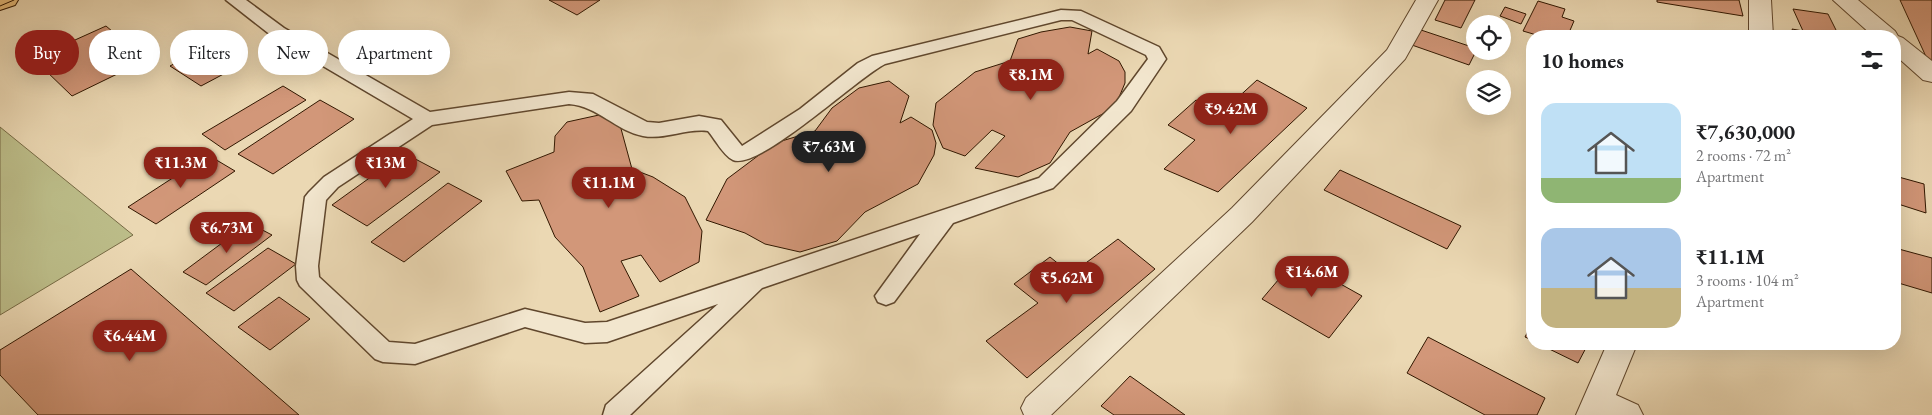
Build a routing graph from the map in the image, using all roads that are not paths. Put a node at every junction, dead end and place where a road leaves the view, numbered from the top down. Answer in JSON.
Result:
{"nodes":[{"id":1,"x":7,"y":0,"type":"edge"},
{"id":2,"x":235,"y":0,"type":"edge"},
{"id":3,"x":1426,"y":0,"type":"edge"},
{"id":4,"x":1760,"y":0,"type":"edge"},
{"id":5,"x":1844,"y":0,"type":"edge"},
{"id":6,"x":0,"y":3,"type":"edge"},
{"id":7,"x":1761,"y":30,"type":"edge"},
{"id":8,"x":1881,"y":30,"type":"edge"},
{"id":9,"x":1901,"y":47,"type":"edge"},
{"id":10,"x":1932,"y":74,"type":"edge"},
{"id":11,"x":427,"y":119,"type":"junction"},
{"id":12,"x":946,"y":216,"type":"junction"},
{"id":13,"x":758,"y":281,"type":"junction"},
{"id":14,"x":886,"y":296,"type":"dead end"},
{"id":15,"x":1619,"y":350,"type":"edge"},
{"id":16,"x":1594,"y":408,"type":"edge"},
{"id":17,"x":615,"y":412,"type":"dead end"},
{"id":18,"x":1038,"y":413,"type":"edge"},
{"id":19,"x":1626,"y":415,"type":"edge"}],
"edges":[{"from":1,"to":6,"type":"main road"},
{"from":2,"to":11,"type":"lane"},
{"from":3,"to":18,"type":"street"},
{"from":4,"to":7,"type":"street"},
{"from":5,"to":8,"type":"street"},
{"from":9,"to":10,"type":"street"},
{"from":11,"to":12,"type":"lane"},
{"from":11,"to":13,"type":"lane"},
{"from":12,"to":13,"type":"lane"},
{"from":12,"to":14,"type":"lane"},
{"from":13,"to":17,"type":"lane"},
{"from":15,"to":16,"type":"street"},
{"from":16,"to":19,"type":"street"}]}
